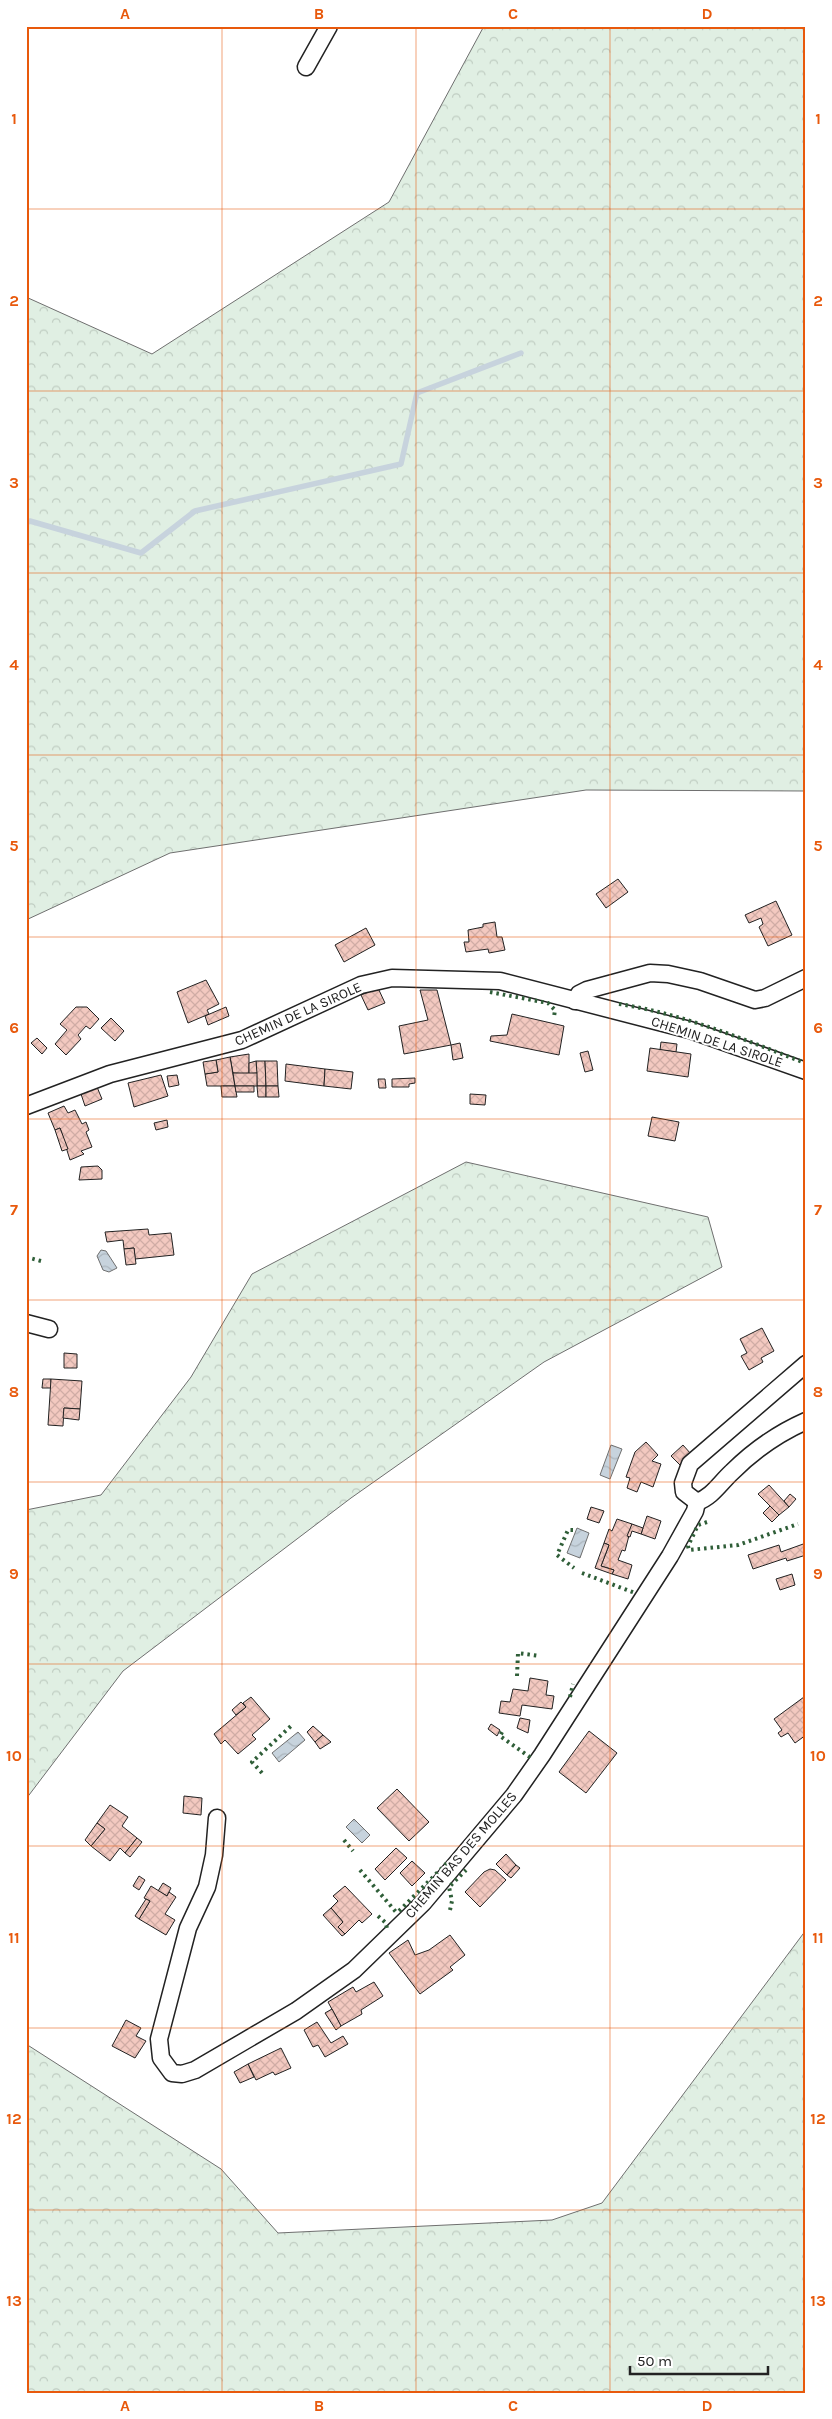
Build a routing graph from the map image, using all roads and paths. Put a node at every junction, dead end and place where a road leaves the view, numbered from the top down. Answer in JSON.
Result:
{"nodes":[{"id":1,"x":329,"y":26,"type":"edge"},
{"id":2,"x":306,"y":67,"type":"dead end"},
{"id":3,"x":806,"y":978,"type":"edge"},
{"id":4,"x":575,"y":1001,"type":"junction"},
{"id":5,"x":806,"y":1071,"type":"edge"},
{"id":6,"x":26,"y":1106,"type":"edge"},
{"id":7,"x":26,"y":1323,"type":"edge"},
{"id":8,"x":49,"y":1329,"type":"dead end"},
{"id":9,"x":806,"y":1364,"type":"edge"},
{"id":10,"x":806,"y":1421,"type":"edge"},
{"id":11,"x":697,"y":1502,"type":"junction"},
{"id":12,"x":217,"y":1818,"type":"dead end"}],
"edges":[{"from":1,"to":2,"type":"street"},
{"from":3,"to":4,"type":"street"},
{"from":4,"to":5,"type":"street","name":"CHEMIN DE LA SIROLE"},
{"from":4,"to":6,"type":"street","name":"CHEMIN DE LA SIROLE"},
{"from":7,"to":8,"type":"street"},
{"from":9,"to":11,"type":"street"},
{"from":10,"to":11,"type":"street"},
{"from":11,"to":12,"type":"street","name":"CHEMIN BAS DES MOLLES"}]}
